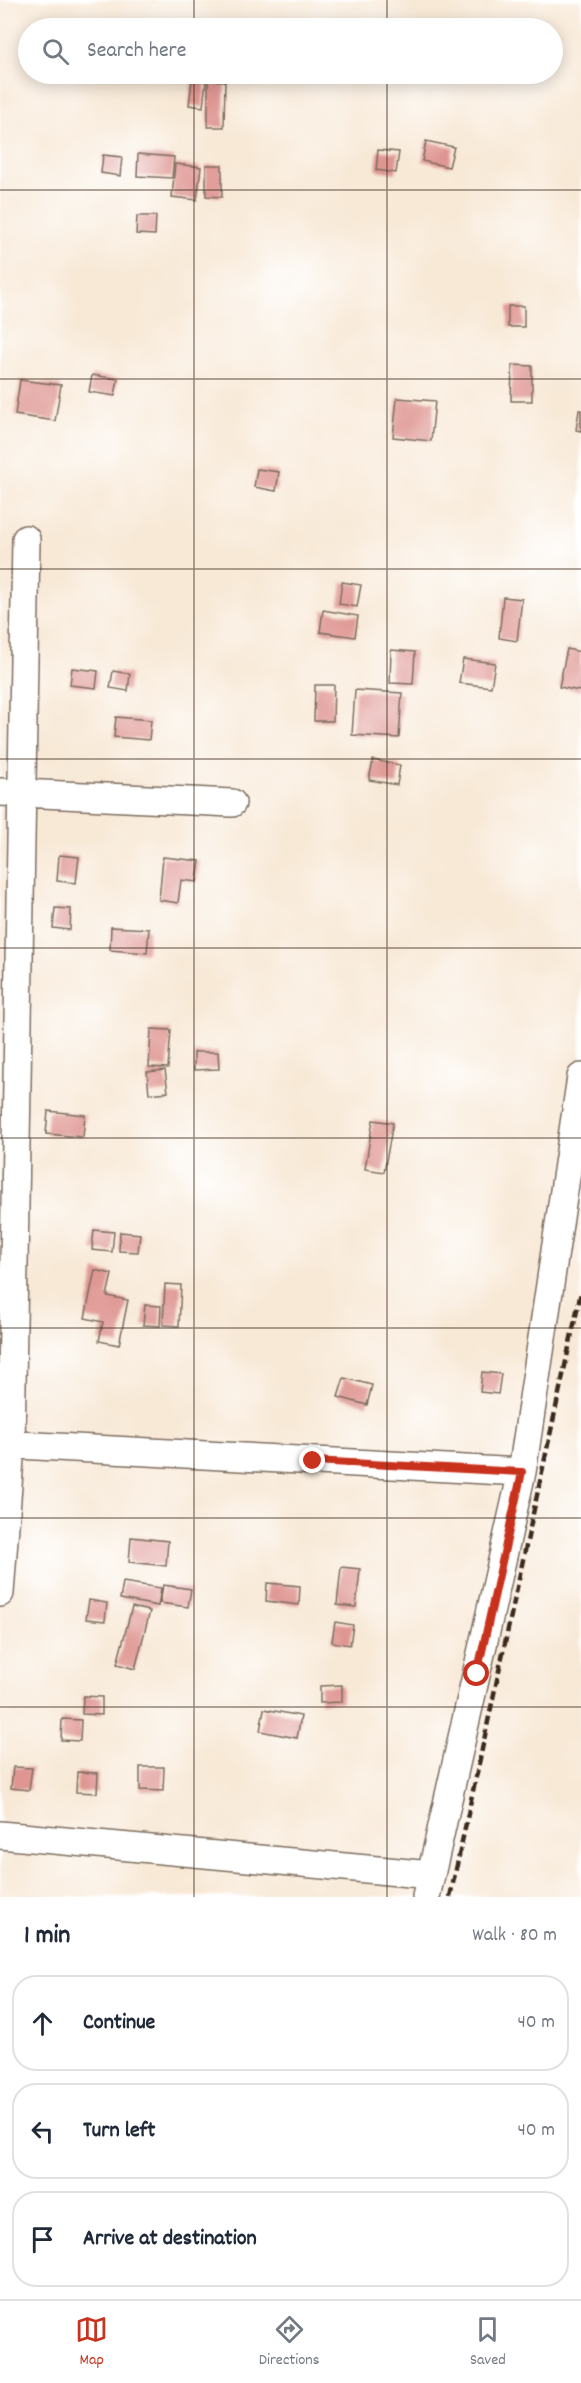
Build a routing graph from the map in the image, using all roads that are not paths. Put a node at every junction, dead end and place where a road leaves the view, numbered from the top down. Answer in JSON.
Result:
{"nodes":[{"id":1,"x":26,"y":538,"type":"dead end"},
{"id":2,"x":12,"y":793,"type":"edge"},
{"id":3,"x":232,"y":803,"type":"dead end"},
{"id":4,"x":581,"y":1077,"type":"edge"},
{"id":5,"x":8,"y":1171,"type":"edge"},
{"id":6,"x":5,"y":1444,"type":"edge"},
{"id":7,"x":522,"y":1472,"type":"junction"},
{"id":8,"x":0,"y":1593,"type":"edge"},
{"id":9,"x":0,"y":1836,"type":"edge"},
{"id":10,"x":429,"y":1886,"type":"edge"}],
"edges":[{"from":1,"to":2,"type":"street"},
{"from":2,"to":3,"type":"street"},
{"from":2,"to":5,"type":"street"},
{"from":4,"to":7,"type":"street"},
{"from":5,"to":6,"type":"street"},
{"from":6,"to":7,"type":"street"},
{"from":6,"to":8,"type":"street"},
{"from":7,"to":10,"type":"street"},
{"from":9,"to":10,"type":"street"}]}
